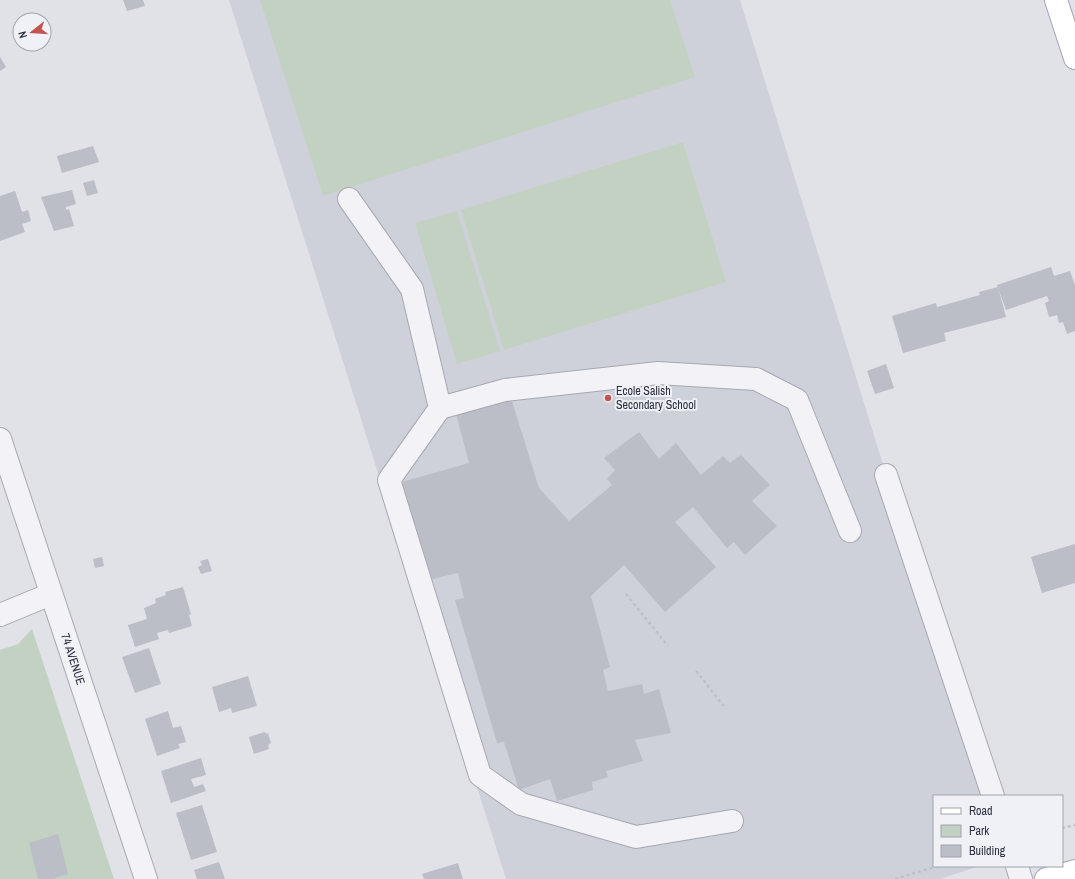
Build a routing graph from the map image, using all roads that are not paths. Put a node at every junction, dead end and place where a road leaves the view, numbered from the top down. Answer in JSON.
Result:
{"nodes":[{"id":1,"x":1056,"y":0,"type":"edge"},
{"id":2,"x":1075,"y":58,"type":"edge"},
{"id":3,"x":349,"y":199,"type":"dead end"},
{"id":4,"x":440,"y":408,"type":"junction"},
{"id":5,"x":0,"y":439,"type":"edge"},
{"id":6,"x":886,"y":475,"type":"dead end"},
{"id":7,"x":850,"y":531,"type":"dead end"},
{"id":8,"x":51,"y":594,"type":"junction"},
{"id":9,"x":0,"y":615,"type":"edge"},
{"id":10,"x":993,"y":795,"type":"edge"},
{"id":11,"x":732,"y":821,"type":"dead end"},
{"id":12,"x":1017,"y":867,"type":"edge"},
{"id":13,"x":1075,"y":870,"type":"edge"},
{"id":14,"x":146,"y":879,"type":"edge"},
{"id":15,"x":1021,"y":879,"type":"edge"},
{"id":16,"x":1046,"y":879,"type":"edge"}],
"edges":[{"from":1,"to":2,"type":"main road"},
{"from":3,"to":4,"type":"street"},
{"from":4,"to":7,"type":"street"},
{"from":4,"to":11,"type":"street"},
{"from":5,"to":8,"type":"street","name":"74 AVENUE"},
{"from":6,"to":10,"type":"street"},
{"from":8,"to":9,"type":"street"},
{"from":8,"to":14,"type":"street","name":"74 AVENUE"},
{"from":12,"to":15,"type":"street"},
{"from":13,"to":16,"type":"main road"}]}
